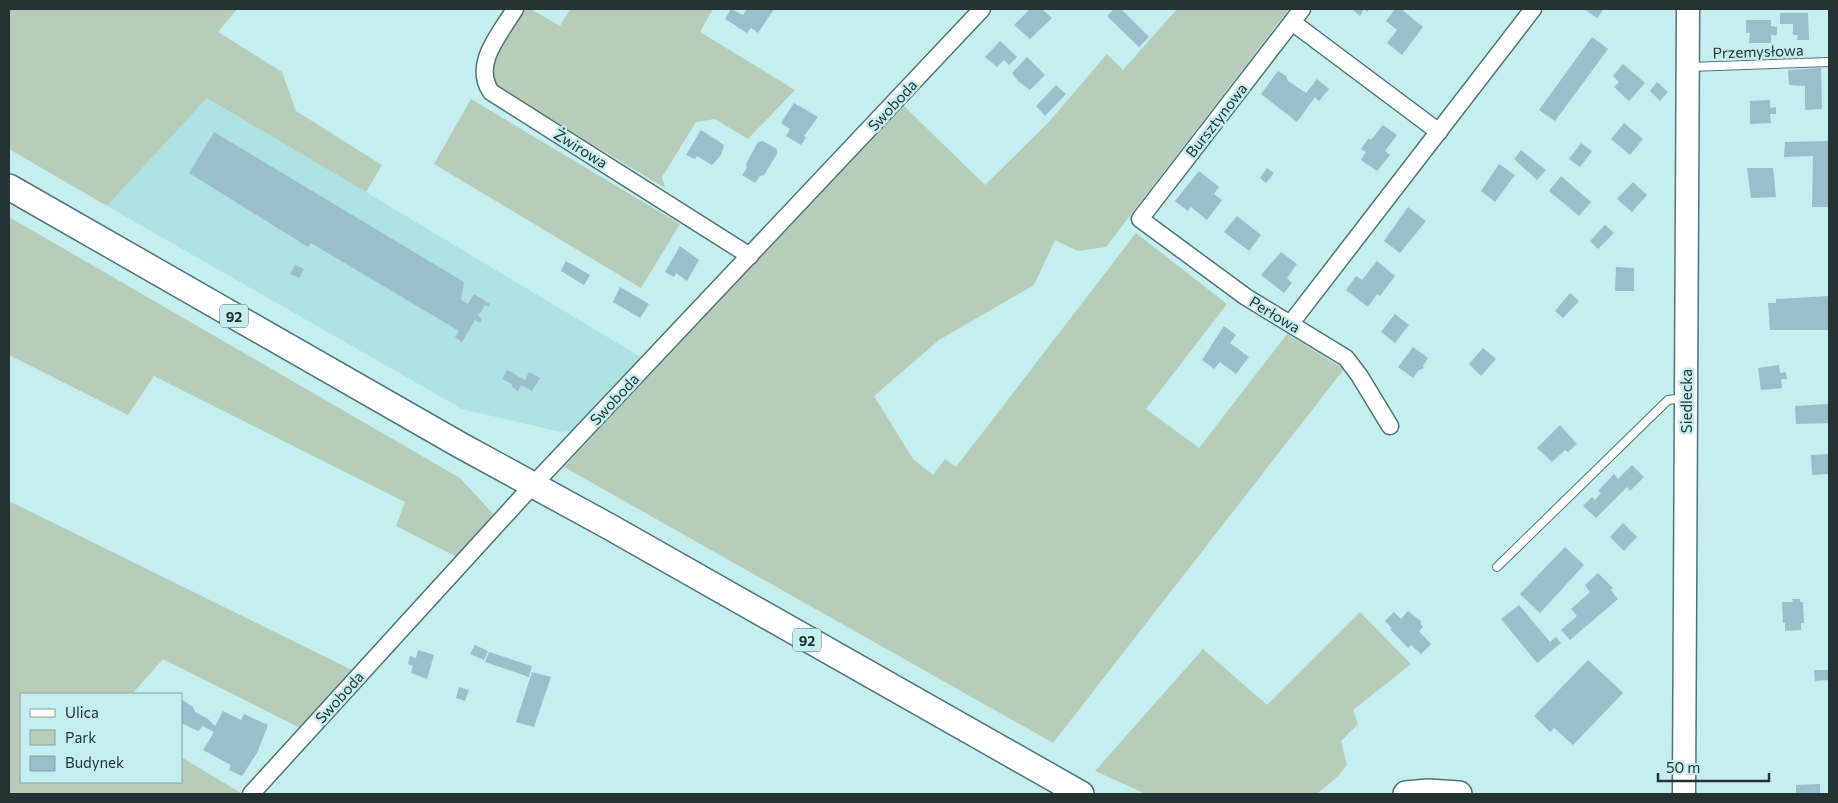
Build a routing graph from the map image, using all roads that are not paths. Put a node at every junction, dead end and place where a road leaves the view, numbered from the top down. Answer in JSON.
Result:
{"nodes":[{"id":1,"x":515,"y":9,"type":"edge"},
{"id":2,"x":982,"y":9,"type":"edge"},
{"id":3,"x":1533,"y":9,"type":"edge"},
{"id":4,"x":1688,"y":9,"type":"edge"},
{"id":5,"x":1297,"y":15,"type":"edge"},
{"id":6,"x":1829,"y":62,"type":"edge"},
{"id":7,"x":1688,"y":67,"type":"junction"},
{"id":8,"x":1440,"y":132,"type":"junction"},
{"id":9,"x":9,"y":187,"type":"edge"},
{"id":10,"x":1140,"y":219,"type":"joint"},
{"id":11,"x":750,"y":256,"type":"junction"},
{"id":12,"x":1291,"y":323,"type":"junction"},
{"id":13,"x":1686,"y":398,"type":"junction"},
{"id":14,"x":1390,"y":426,"type":"dead end"},
{"id":15,"x":533,"y":485,"type":"junction"},
{"id":16,"x":1497,"y":567,"type":"dead end"},
{"id":17,"x":251,"y":794,"type":"edge"},
{"id":18,"x":1081,"y":794,"type":"edge"},
{"id":19,"x":1406,"y":794,"type":"edge"},
{"id":20,"x":1459,"y":794,"type":"edge"},
{"id":21,"x":1684,"y":794,"type":"edge"}],
"edges":[{"from":1,"to":11,"type":"street","name":"Żwirowa"},
{"from":2,"to":11,"type":"street","name":"Swoboda"},
{"from":3,"to":8,"type":"street"},
{"from":4,"to":7,"type":"main road","name":"Siedlecka"},
{"from":5,"to":8,"type":"street","name":"Bursztynowa"},
{"from":5,"to":10,"type":"street","name":"Bursztynowa"},
{"from":6,"to":7,"type":"lane","name":"Przemysłowa"},
{"from":7,"to":13,"type":"main road","name":"Siedlecka"},
{"from":8,"to":12,"type":"street"},
{"from":9,"to":15,"type":"main road","number":"92"},
{"from":10,"to":12,"type":"street","name":"Perłowa"},
{"from":11,"to":15,"type":"street","name":"Swoboda"},
{"from":12,"to":14,"type":"street","name":"Perłowa"},
{"from":13,"to":16,"type":"lane"},
{"from":13,"to":21,"type":"main road","name":"Siedlecka"},
{"from":15,"to":17,"type":"street","name":"Swoboda"},
{"from":15,"to":18,"type":"main road","number":"92"},
{"from":19,"to":20,"type":"main road"}]}
